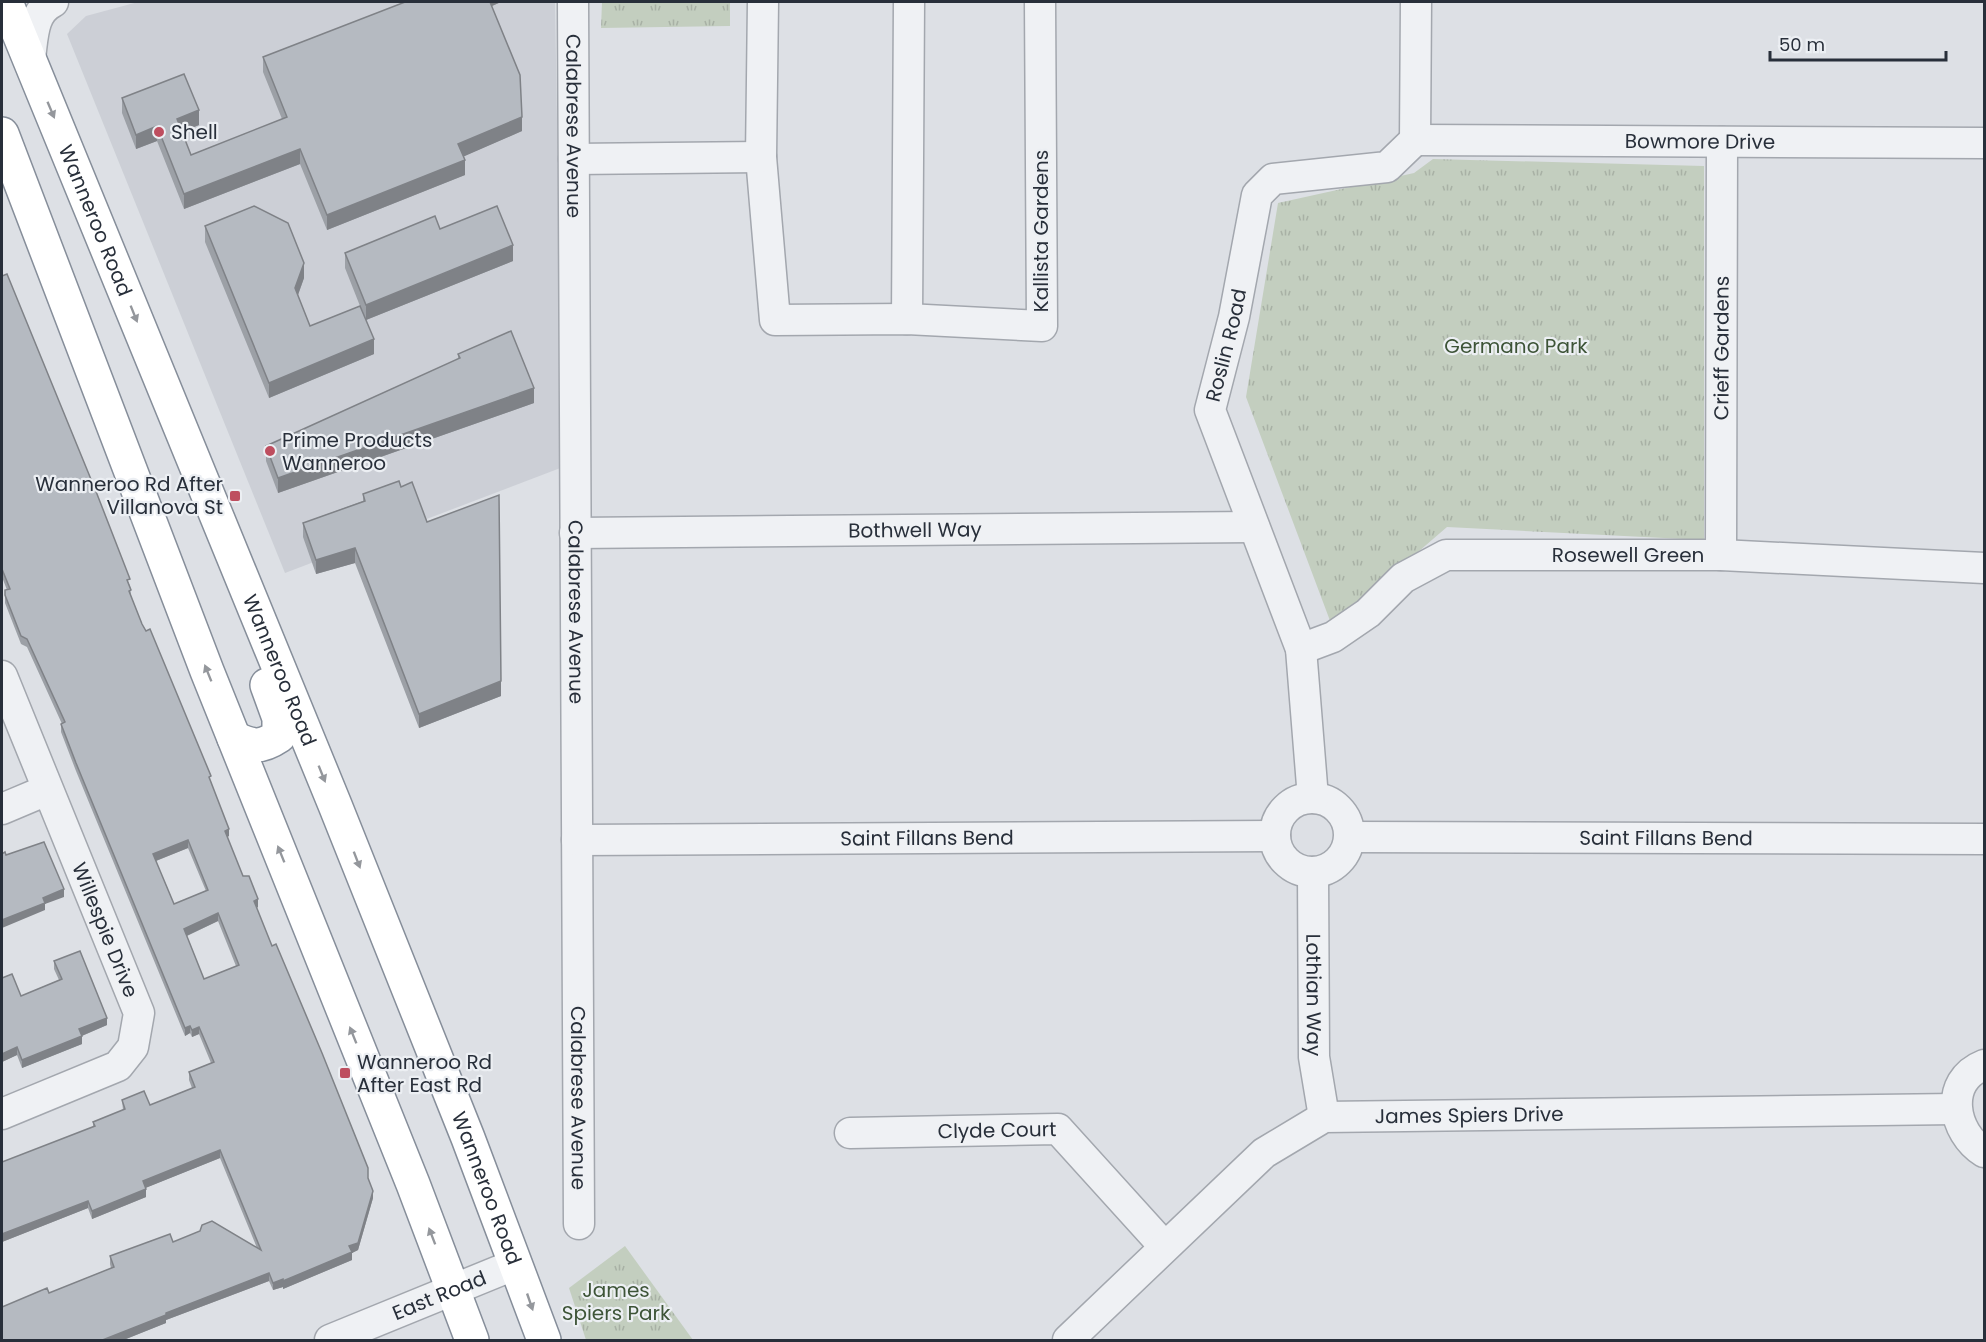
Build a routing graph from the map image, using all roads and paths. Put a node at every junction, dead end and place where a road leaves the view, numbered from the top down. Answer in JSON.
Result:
{"nodes":[{"id":1,"x":6,"y":2,"type":"edge"},
{"id":2,"x":52,"y":2,"type":"edge"},
{"id":3,"x":573,"y":2,"type":"edge"},
{"id":4,"x":763,"y":2,"type":"edge"},
{"id":5,"x":909,"y":2,"type":"edge"},
{"id":6,"x":1040,"y":2,"type":"edge"},
{"id":7,"x":1416,"y":2,"type":"edge"},
{"id":8,"x":30,"y":58,"type":"junction"},
{"id":9,"x":2,"y":134,"type":"edge"},
{"id":10,"x":1415,"y":140,"type":"junction"},
{"id":11,"x":1722,"y":142,"type":"junction"},
{"id":12,"x":1984,"y":143,"type":"edge"},
{"id":13,"x":761,"y":157,"type":"junction"},
{"id":14,"x":573,"y":159,"type":"junction"},
{"id":15,"x":907,"y":319,"type":"junction"},
{"id":16,"x":195,"y":468,"type":"junction"},
{"id":17,"x":1254,"y":527,"type":"junction"},
{"id":18,"x":576,"y":533,"type":"junction"},
{"id":19,"x":1721,"y":555,"type":"junction"},
{"id":20,"x":1984,"y":568,"type":"edge"},
{"id":21,"x":1301,"y":649,"type":"junction"},
{"id":22,"x":2,"y":676,"type":"edge"},
{"id":23,"x":234,"y":738,"type":"junction"},
{"id":24,"x":47,"y":790,"type":"junction"},
{"id":25,"x":1313,"y":798,"type":"junction"},
{"id":26,"x":2,"y":809,"type":"edge"},
{"id":27,"x":1275,"y":836,"type":"junction"},
{"id":28,"x":1350,"y":837,"type":"junction"},
{"id":29,"x":1984,"y":839,"type":"edge"},
{"id":30,"x":577,"y":840,"type":"junction"},
{"id":31,"x":1313,"y":872,"type":"junction"},
{"id":32,"x":1984,"y":1065,"type":"edge"},
{"id":33,"x":1956,"y":1109,"type":"junction"},
{"id":34,"x":2,"y":1114,"type":"edge"},
{"id":35,"x":1324,"y":1117,"type":"junction"},
{"id":36,"x":850,"y":1133,"type":"dead end"},
{"id":37,"x":1984,"y":1152,"type":"edge"},
{"id":38,"x":579,"y":1224,"type":"dead end"},
{"id":39,"x":1164,"y":1246,"type":"junction"},
{"id":40,"x":516,"y":1264,"type":"junction"},
{"id":41,"x":453,"y":1290,"type":"junction"},
{"id":42,"x":330,"y":1341,"type":"edge"},
{"id":43,"x":472,"y":1341,"type":"edge"},
{"id":44,"x":543,"y":1341,"type":"edge"},
{"id":45,"x":1068,"y":1341,"type":"edge"}],
"edges":[{"from":1,"to":8,"type":"highway","name":"Wanneroo Road"},
{"from":2,"to":8,"type":"street"},
{"from":3,"to":14,"type":"street","name":"Calabrese Avenue"},
{"from":4,"to":13,"type":"street","name":"Kallista Gardens"},
{"from":5,"to":15,"type":"street"},
{"from":6,"to":15,"type":"street","name":"Kallista Gardens"},
{"from":7,"to":10,"type":"street"},
{"from":8,"to":16,"type":"highway","name":"Wanneroo Road","one_way":true},
{"from":23,"to":9,"type":"highway","one_way":true},
{"from":10,"to":11,"type":"street","name":"Bowmore Drive"},
{"from":10,"to":17,"type":"street","name":"Roslin Road"},
{"from":11,"to":12,"type":"street","name":"Bowmore Drive"},
{"from":11,"to":19,"type":"street","name":"Crieff Gardens"},
{"from":13,"to":14,"type":"street"},
{"from":13,"to":15,"type":"street","name":"Kallista Gardens"},
{"from":14,"to":18,"type":"street","name":"Calabrese Avenue"},
{"from":16,"to":23,"type":"highway"},
{"from":16,"to":40,"type":"highway","name":"Wanneroo Road","one_way":true},
{"from":17,"to":18,"type":"street","name":"Bothwell Way"},
{"from":17,"to":21,"type":"street","name":"Roslin Road"},
{"from":18,"to":30,"type":"street","name":"Calabrese Avenue"},
{"from":19,"to":20,"type":"street","name":"Rosewell Green"},
{"from":19,"to":21,"type":"street","name":"Rosewell Green"},
{"from":21,"to":25,"type":"street","name":"Roslin Road"},
{"from":22,"to":24,"type":"street","name":"Willespie Drive"},
{"from":41,"to":23,"type":"highway","one_way":true},
{"from":24,"to":26,"type":"street"},
{"from":24,"to":34,"type":"street","name":"Willespie Drive"},
{"from":25,"to":27,"type":"street"},
{"from":25,"to":28,"type":"street"},
{"from":27,"to":30,"type":"street","name":"Saint Fillans Bend"},
{"from":27,"to":31,"type":"street"},
{"from":28,"to":29,"type":"street","name":"Saint Fillans Bend"},
{"from":28,"to":31,"type":"street"},
{"from":30,"to":38,"type":"street","name":"Calabrese Avenue"},
{"from":31,"to":35,"type":"street","name":"Lothian Way"},
{"from":32,"to":33,"type":"street"},
{"from":33,"to":35,"type":"street","name":"James Spiers Drive"},
{"from":33,"to":37,"type":"street"},
{"from":35,"to":39,"type":"street"},
{"from":36,"to":39,"type":"street","name":"Clyde Court"},
{"from":39,"to":45,"type":"street"},
{"from":40,"to":41,"type":"street","name":"East Road"},
{"from":40,"to":44,"type":"highway","name":"Wanneroo Road","one_way":true},
{"from":41,"to":42,"type":"street","name":"East Road"},
{"from":41,"to":43,"type":"highway"}]}
